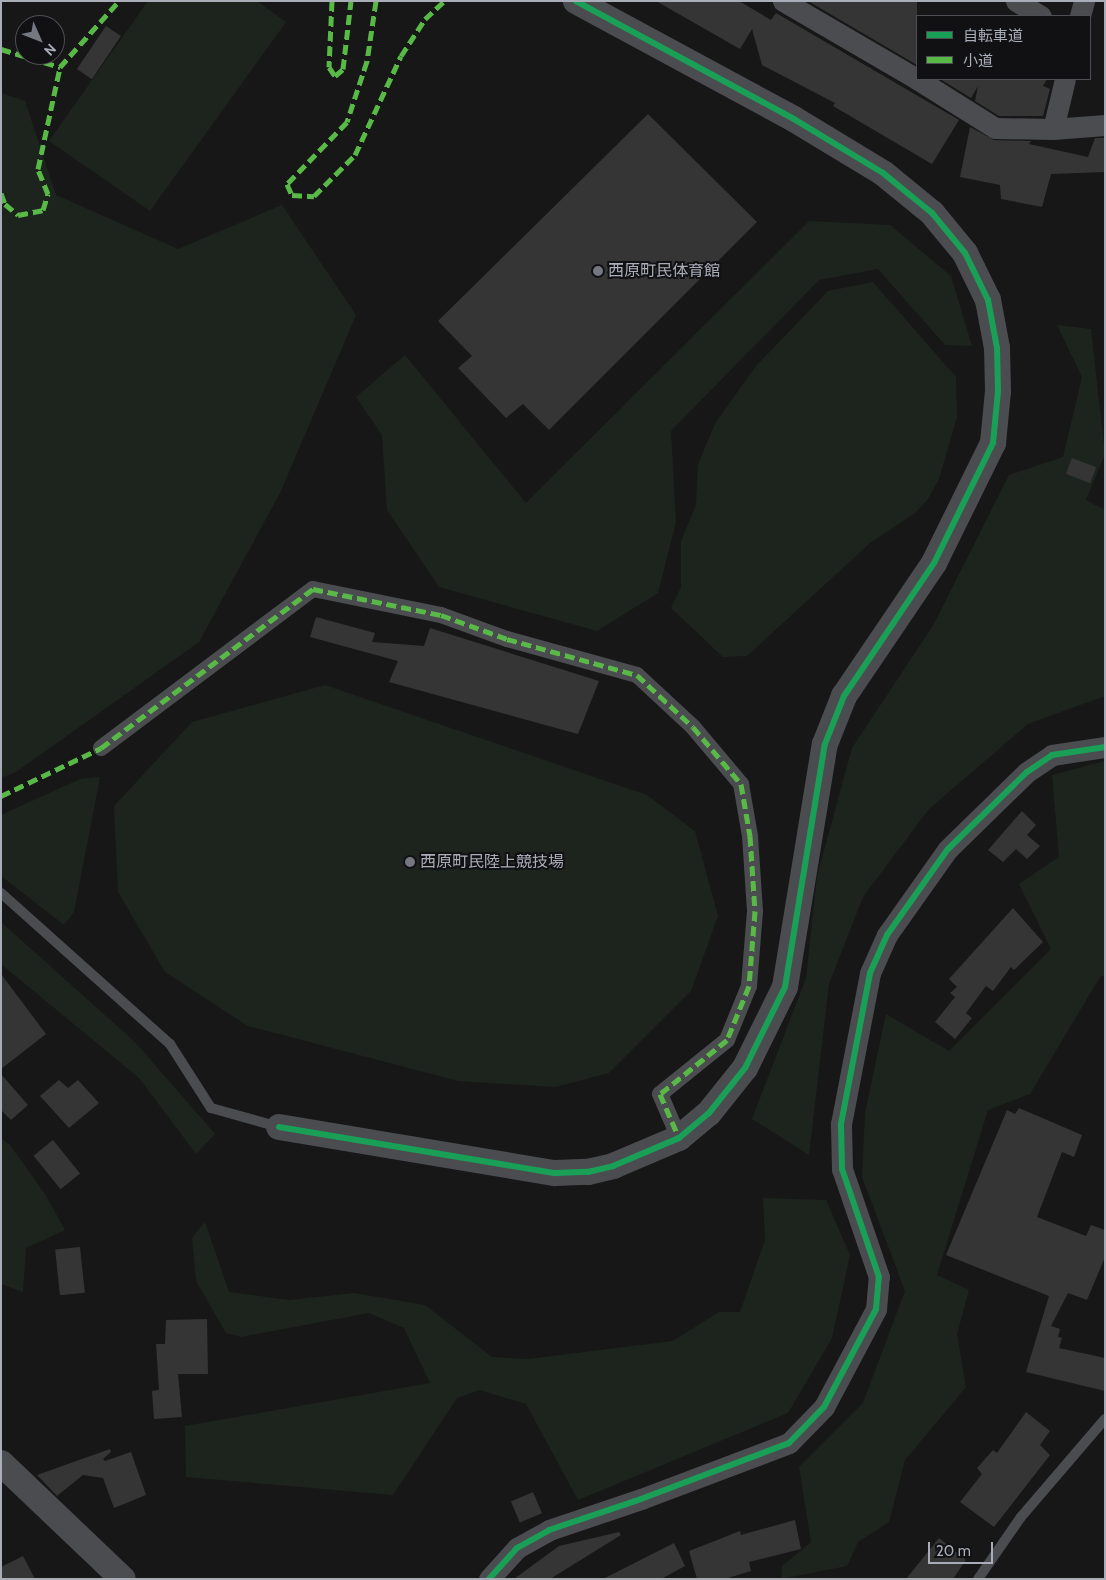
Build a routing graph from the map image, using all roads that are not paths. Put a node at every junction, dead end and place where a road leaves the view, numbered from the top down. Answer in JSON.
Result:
{"nodes":[{"id":1,"x":576,"y":1,"type":"edge"},
{"id":2,"x":783,"y":1,"type":"edge"},
{"id":3,"x":1016,"y":1,"type":"edge"},
{"id":4,"x":1084,"y":1,"type":"edge"},
{"id":5,"x":1039,"y":15,"type":"edge"},
{"id":6,"x":1080,"y":15,"type":"edge"},
{"id":7,"x":916,"y":78,"type":"edge"},
{"id":8,"x":919,"y":80,"type":"edge"},
{"id":9,"x":1065,"y":80,"type":"edge"},
{"id":10,"x":1105,"y":125,"type":"edge"},
{"id":11,"x":1053,"y":129,"type":"junction"},
{"id":12,"x":1105,"y":747,"type":"edge"},
{"id":13,"x":101,"y":748,"type":"dead end"},
{"id":14,"x":1,"y":893,"type":"edge"},
{"id":15,"x":278,"y":1126,"type":"joint"},
{"id":16,"x":679,"y":1138,"type":"junction"},
{"id":17,"x":1105,"y":1420,"type":"edge"},
{"id":18,"x":1,"y":1463,"type":"edge"},
{"id":19,"x":123,"y":1579,"type":"edge"},
{"id":20,"x":489,"y":1579,"type":"edge"},
{"id":21,"x":978,"y":1579,"type":"edge"}],
"edges":[{"from":1,"to":16,"type":"street"},
{"from":2,"to":7,"type":"street"},
{"from":3,"to":5,"type":"street"},
{"from":4,"to":6,"type":"street"},
{"from":8,"to":11,"type":"street"},
{"from":9,"to":11,"type":"street"},
{"from":10,"to":11,"type":"street"},
{"from":12,"to":20,"type":"street"},
{"from":13,"to":16,"type":"street"},
{"from":14,"to":15,"type":"lane"},
{"from":15,"to":16,"type":"street"},
{"from":17,"to":21,"type":"lane"},
{"from":18,"to":19,"type":"street"}]}
